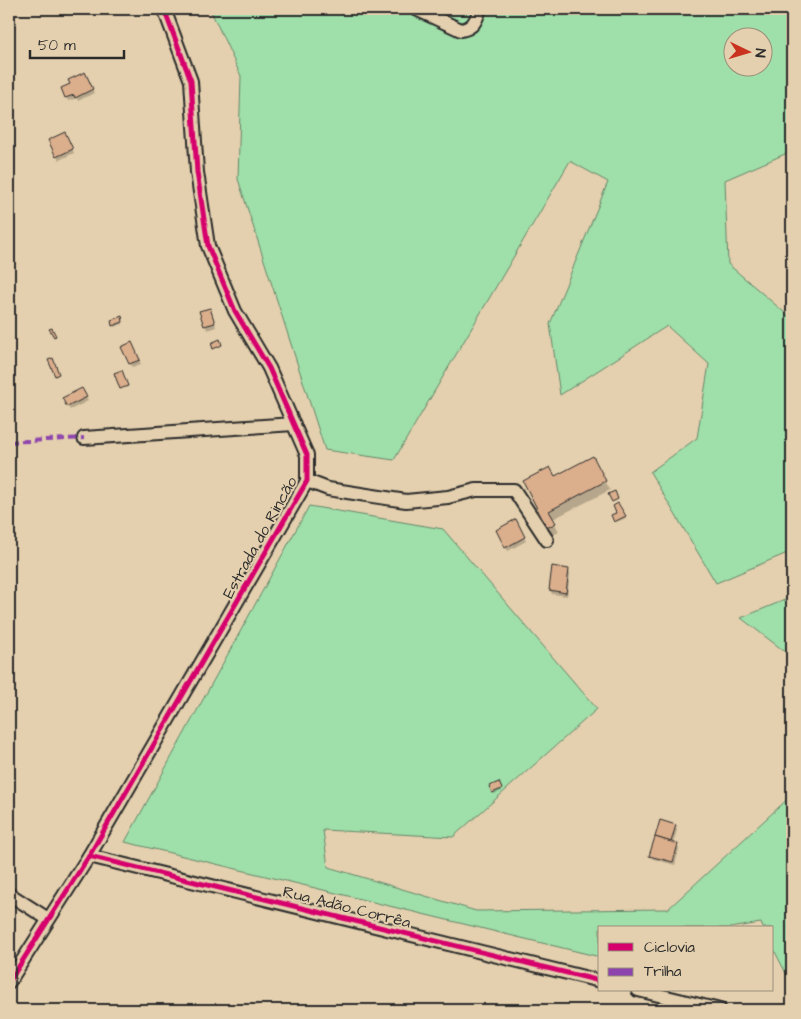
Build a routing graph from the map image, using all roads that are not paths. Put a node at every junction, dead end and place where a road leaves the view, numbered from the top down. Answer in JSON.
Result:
{"nodes":[{"id":1,"x":164,"y":9,"type":"edge"},
{"id":2,"x":416,"y":9,"type":"edge"},
{"id":3,"x":480,"y":9,"type":"edge"},
{"id":4,"x":294,"y":424,"type":"junction"},
{"id":5,"x":84,"y":438,"type":"dead end"},
{"id":6,"x":307,"y":481,"type":"junction"},
{"id":7,"x":547,"y":540,"type":"dead end"},
{"id":8,"x":88,"y":856,"type":"junction"},
{"id":9,"x":9,"y":894,"type":"edge"},
{"id":10,"x":48,"y":919,"type":"junction"},
{"id":11,"x":598,"y":981,"type":"edge"},
{"id":12,"x":9,"y":982,"type":"edge"},
{"id":13,"x":646,"y":992,"type":"edge"},
{"id":14,"x":720,"y":1010,"type":"edge"}],
"edges":[{"from":1,"to":4,"type":"street","name":"Estrada do Rincão"},
{"from":2,"to":3,"type":"street"},
{"from":4,"to":5,"type":"street"},
{"from":4,"to":6,"type":"street","name":"Estrada do Rincão"},
{"from":6,"to":7,"type":"street"},
{"from":6,"to":8,"type":"street","name":"Estrada do Rincão"},
{"from":8,"to":10,"type":"street","name":"Estrada do Rincão"},
{"from":8,"to":11,"type":"street","name":"Rua Adão Corrêa"},
{"from":9,"to":10,"type":"street"},
{"from":10,"to":12,"type":"street","name":"Estrada do Rincão"},
{"from":13,"to":14,"type":"street"}]}
